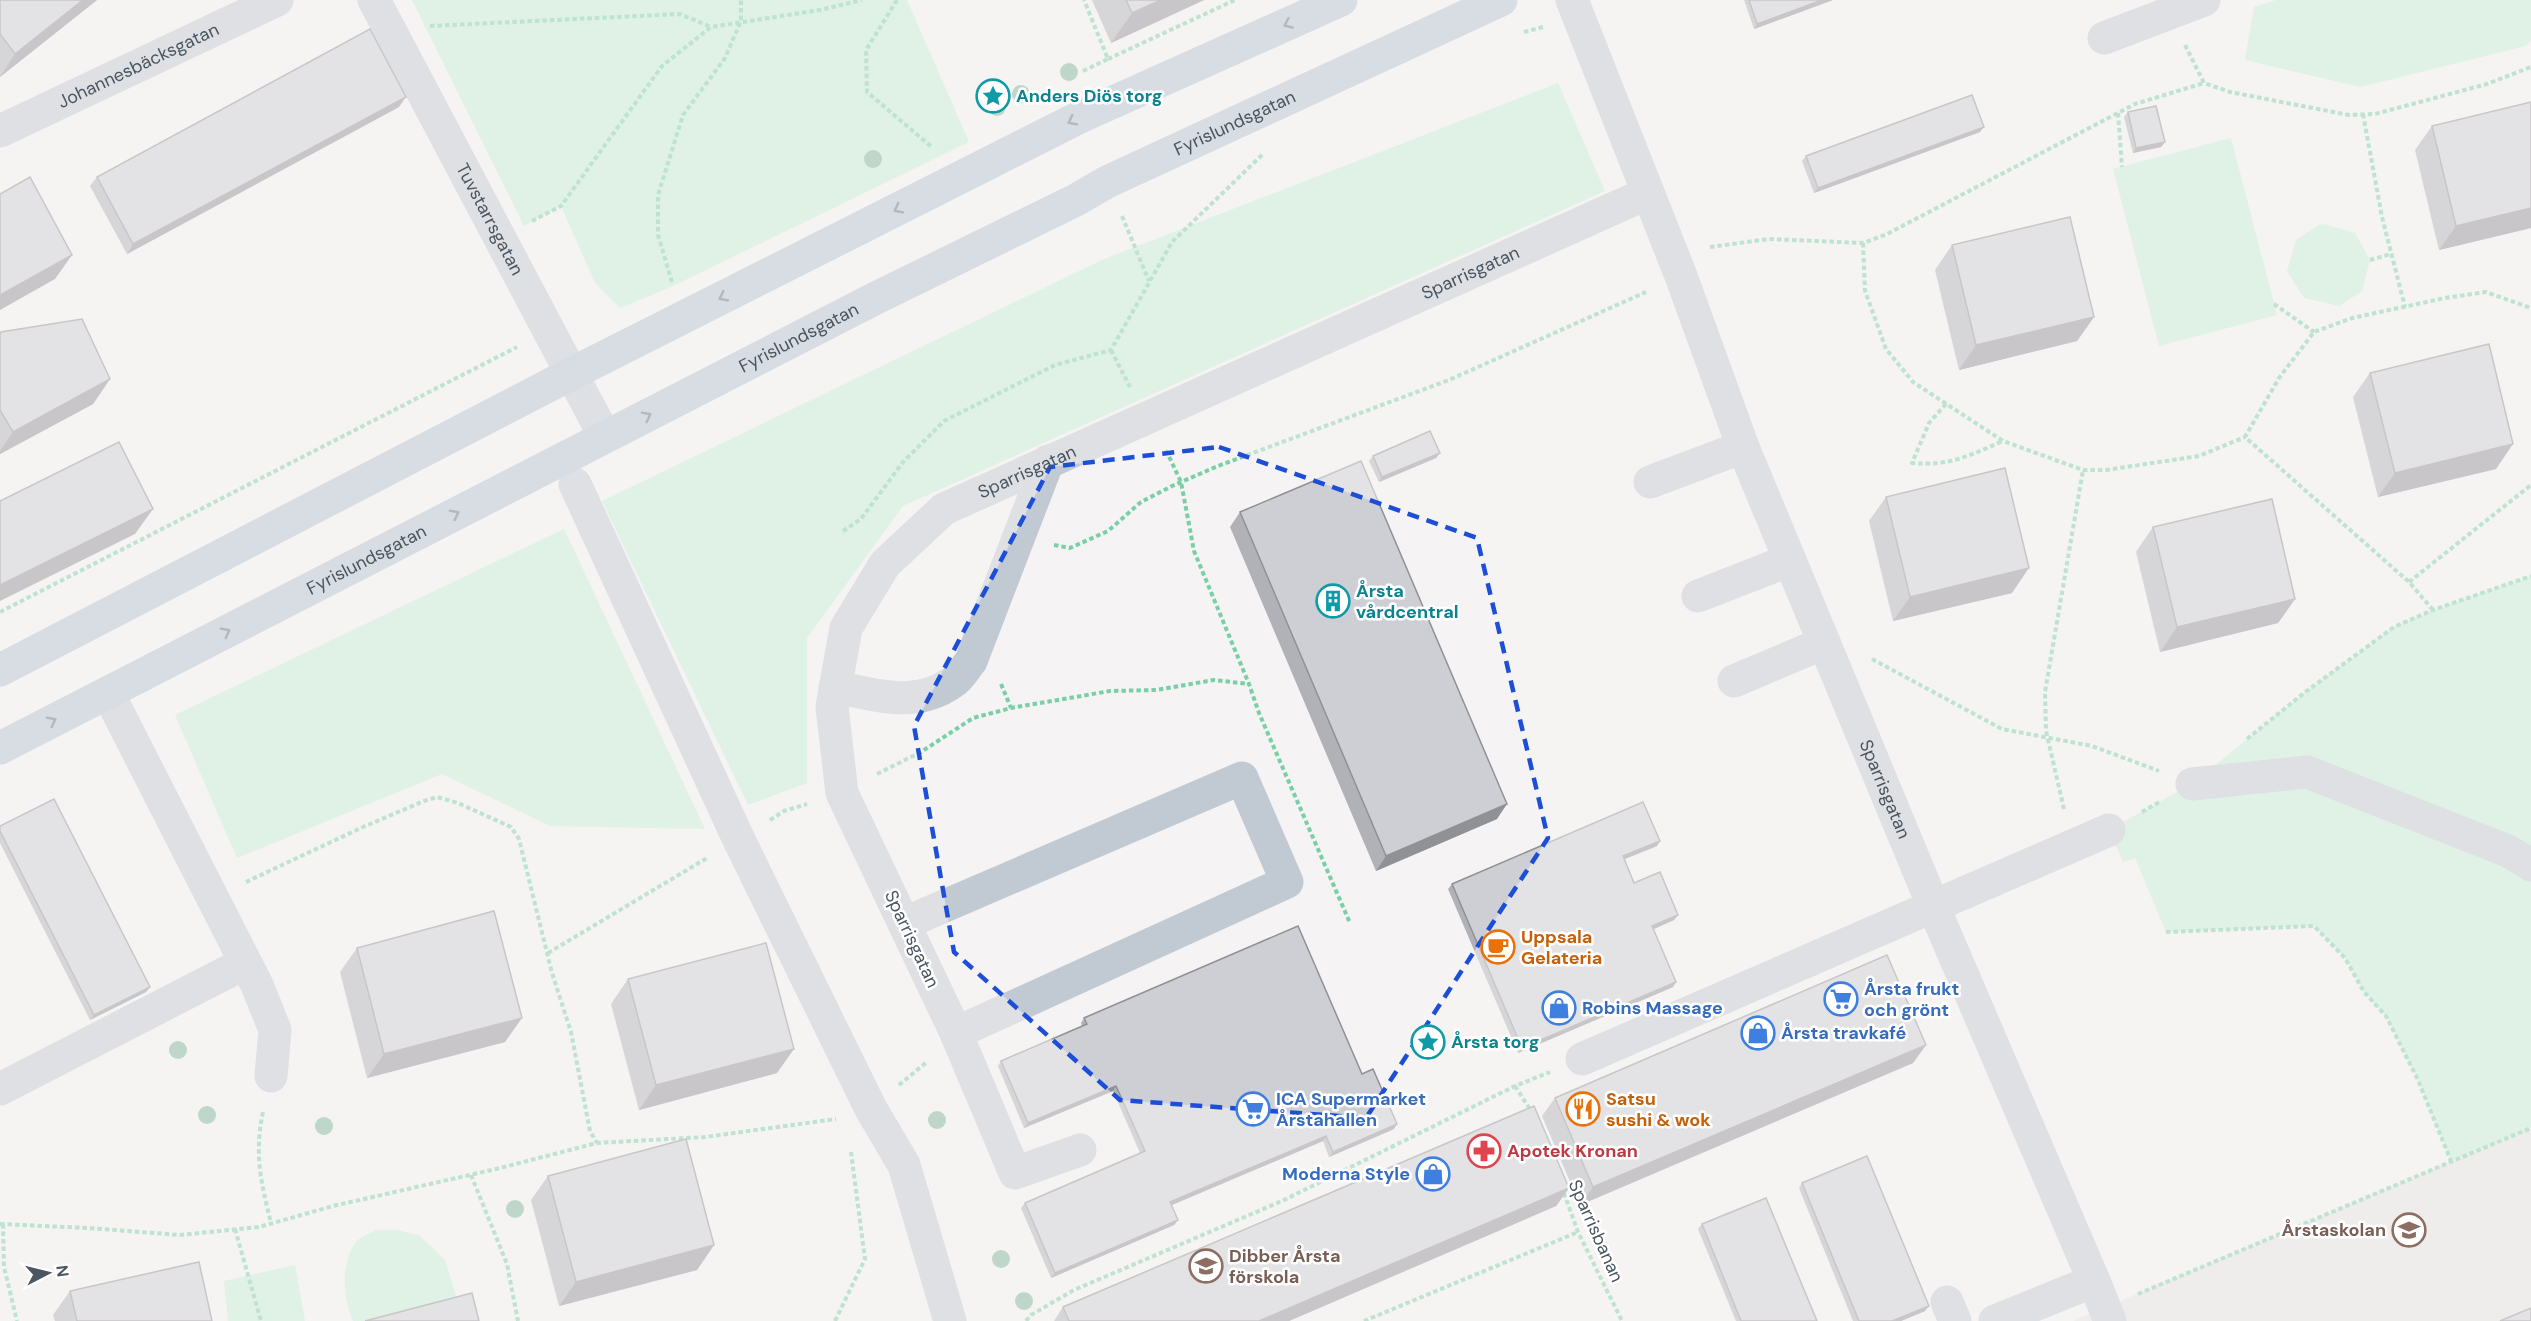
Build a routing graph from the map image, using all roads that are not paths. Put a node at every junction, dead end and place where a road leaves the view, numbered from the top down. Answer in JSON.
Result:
{"nodes":[{"id":1,"x":278,"y":0,"type":"edge"},
{"id":2,"x":374,"y":0,"type":"edge"},
{"id":3,"x":1341,"y":0,"type":"edge"},
{"id":4,"x":1501,"y":0,"type":"edge"},
{"id":5,"x":2204,"y":0,"type":"edge"},
{"id":6,"x":1576,"y":10,"type":"edge"},
{"id":7,"x":2104,"y":38,"type":"dead end"},
{"id":8,"x":0,"y":131,"type":"edge"},
{"id":9,"x":1648,"y":193,"type":"junction"},
{"id":10,"x":571,"y":374,"type":"junction"},
{"id":11,"x":605,"y":437,"type":"junction"},
{"id":12,"x":1743,"y":447,"type":"junction"},
{"id":13,"x":1048,"y":461,"type":"junction"},
{"id":14,"x":1650,"y":482,"type":"dead end"},
{"id":15,"x":575,"y":484,"type":"dead end"},
{"id":16,"x":1790,"y":560,"type":"junction"},
{"id":17,"x":1698,"y":596,"type":"dead end"},
{"id":18,"x":1824,"y":643,"type":"junction"},
{"id":19,"x":0,"y":670,"type":"edge"},
{"id":20,"x":1734,"y":681,"type":"dead end"},
{"id":21,"x":836,"y":687,"type":"junction"},
{"id":22,"x":108,"y":693,"type":"junction"},
{"id":23,"x":0,"y":748,"type":"edge"},
{"id":24,"x":2192,"y":784,"type":"road end"},
{"id":25,"x":2109,"y":830,"type":"road end"},
{"id":26,"x":2531,"y":865,"type":"edge"},
{"id":27,"x":1934,"y":908,"type":"junction"},
{"id":28,"x":905,"y":922,"type":"junction"},
{"id":29,"x":245,"y":963,"type":"junction"},
{"id":30,"x":956,"y":1033,"type":"junction"},
{"id":31,"x":1582,"y":1059,"type":"road end"},
{"id":32,"x":271,"y":1076,"type":"road end"},
{"id":33,"x":0,"y":1089,"type":"edge"},
{"id":34,"x":1080,"y":1150,"type":"dead end"},
{"id":35,"x":2103,"y":1303,"type":"edge"},
{"id":36,"x":950,"y":1321,"type":"edge"},
{"id":37,"x":1995,"y":1321,"type":"edge"}],
"edges":[{"from":1,"to":8,"type":"street","name":"Johannesbäcksgatan"},
{"from":2,"to":10,"type":"street","name":"Tuvstarrsgatan"},
{"from":3,"to":10,"type":"main road","one_way":true},
{"from":11,"to":4,"type":"main road","name":"Fyrislundsgatan","one_way":true},
{"from":5,"to":7,"type":"street"},
{"from":6,"to":9,"type":"street","name":"Sparrisgatan"},
{"from":9,"to":12,"type":"street","name":"Sparrisgatan"},
{"from":9,"to":13,"type":"street","name":"Sparrisgatan"},
{"from":10,"to":11,"type":"street","name":"Tuvstarrsgatan"},
{"from":10,"to":19,"type":"main road"},
{"from":22,"to":11,"type":"main road","name":"Fyrislundsgatan","one_way":true},
{"from":12,"to":14,"type":"street"},
{"from":12,"to":16,"type":"street","name":"Sparrisgatan"},
{"from":13,"to":21,"type":"street","name":"Sparrisgatan"},
{"from":13,"to":21,"type":"street"},
{"from":15,"to":36,"type":"street"},
{"from":16,"to":17,"type":"street"},
{"from":16,"to":18,"type":"street","name":"Sparrisgatan"},
{"from":18,"to":20,"type":"street"},
{"from":18,"to":27,"type":"street","name":"Sparrisgatan"},
{"from":21,"to":28,"type":"street","name":"Sparrisgatan"},
{"from":23,"to":22,"type":"main road","name":"Fyrislundsgatan","one_way":true},
{"from":22,"to":29,"type":"street"},
{"from":24,"to":26,"type":"street"},
{"from":25,"to":27,"type":"street"},
{"from":27,"to":31,"type":"street"},
{"from":27,"to":35,"type":"street","name":"Sparrisgatan"},
{"from":28,"to":30,"type":"street","name":"Sparrisgatan"},
{"from":28,"to":30,"type":"street"},
{"from":29,"to":32,"type":"street"},
{"from":29,"to":33,"type":"street"},
{"from":30,"to":34,"type":"street","name":"Sparrisgatan"},
{"from":35,"to":37,"type":"street"}]}
